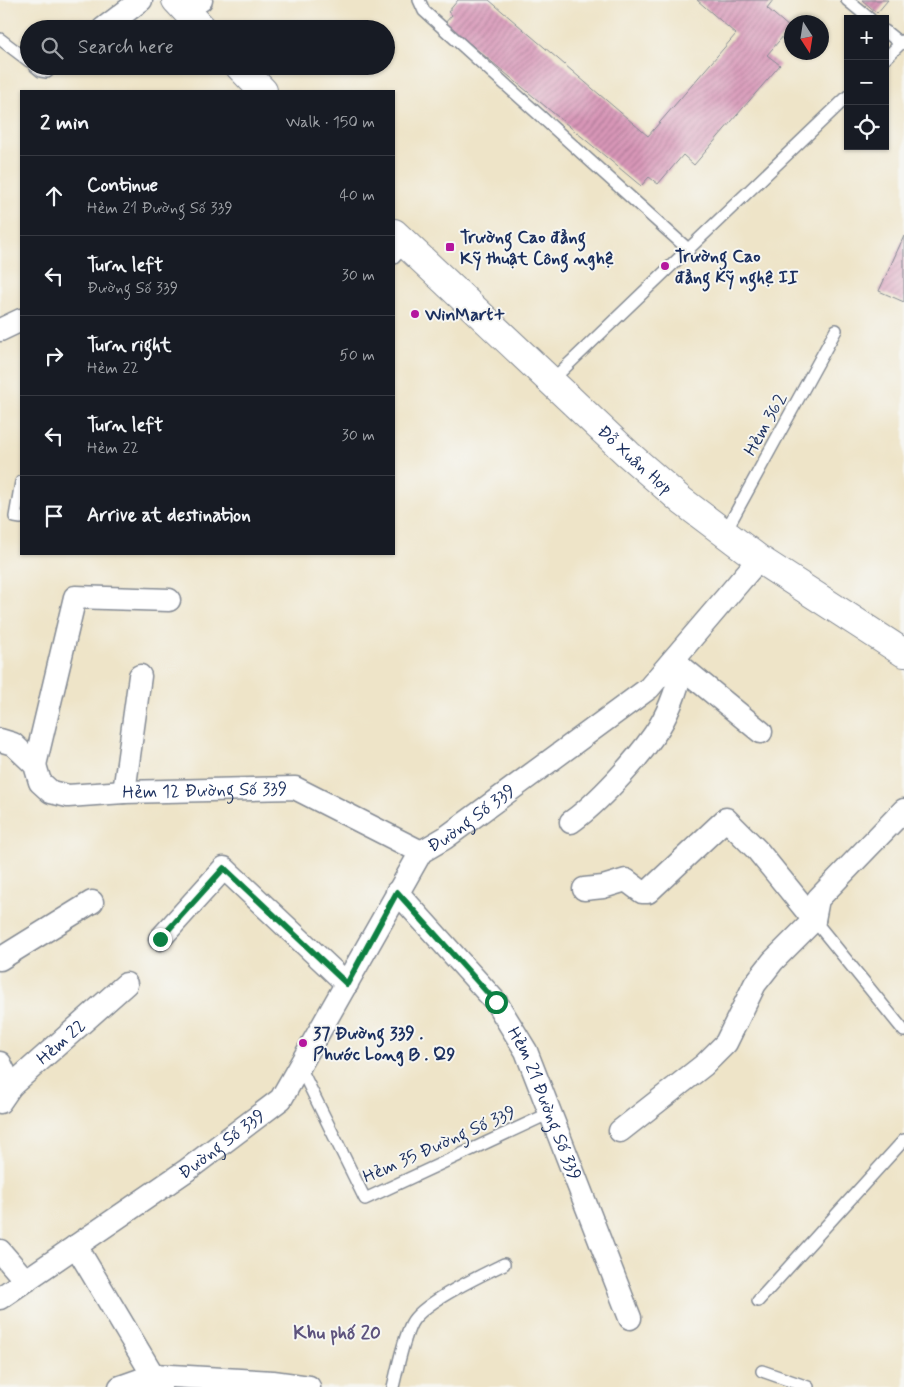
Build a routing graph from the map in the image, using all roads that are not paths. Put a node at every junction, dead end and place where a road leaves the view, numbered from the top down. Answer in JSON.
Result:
{"nodes":[{"id":1,"x":141,"y":0,"type":"edge"},
{"id":2,"x":419,"y":0,"type":"edge"},
{"id":3,"x":847,"y":0,"type":"edge"},
{"id":4,"x":187,"y":3,"type":"edge"},
{"id":5,"x":865,"y":15,"type":"edge"},
{"id":6,"x":115,"y":20,"type":"edge"},
{"id":7,"x":197,"y":20,"type":"edge"},
{"id":8,"x":889,"y":34,"type":"edge"},
{"id":9,"x":0,"y":39,"type":"edge"},
{"id":10,"x":902,"y":42,"type":"edge"},
{"id":11,"x":20,"y":54,"type":"edge"},
{"id":12,"x":889,"y":55,"type":"edge"},
{"id":13,"x":247,"y":75,"type":"edge"},
{"id":14,"x":261,"y":90,"type":"edge"},
{"id":15,"x":844,"y":100,"type":"edge"},
{"id":16,"x":398,"y":246,"type":"edge"},
{"id":17,"x":689,"y":250,"type":"junction"},
{"id":18,"x":20,"y":320,"type":"edge"},
{"id":19,"x":0,"y":330,"type":"edge"},
{"id":20,"x":836,"y":330,"type":"dead end"},
{"id":21,"x":551,"y":381,"type":"junction"},
{"id":22,"x":20,"y":488,"type":"edge"},
{"id":23,"x":20,"y":518,"type":"edge"},
{"id":24,"x":724,"y":534,"type":"junction"},
{"id":25,"x":759,"y":559,"type":"junction"},
{"id":26,"x":169,"y":600,"type":"dead end"},
{"id":27,"x":904,"y":653,"type":"edge"},
{"id":28,"x":677,"y":663,"type":"junction"},
{"id":29,"x":140,"y":676,"type":"dead end"},
{"id":30,"x":761,"y":732,"type":"dead end"},
{"id":31,"x":0,"y":740,"type":"edge"},
{"id":32,"x":35,"y":765,"type":"junction"},
{"id":33,"x":124,"y":792,"type":"junction"},
{"id":34,"x":904,"y":810,"type":"edge"},
{"id":35,"x":571,"y":822,"type":"dead end"},
{"id":36,"x":420,"y":852,"type":"junction"},
{"id":37,"x":584,"y":889,"type":"dead end"},
{"id":38,"x":397,"y":892,"type":"junction"},
{"id":39,"x":92,"y":902,"type":"dead end"},
{"id":40,"x":814,"y":920,"type":"junction"},
{"id":41,"x":160,"y":939,"type":"dead end"},
{"id":42,"x":0,"y":959,"type":"edge"},
{"id":43,"x":126,"y":984,"type":"dead end"},
{"id":44,"x":347,"y":984,"type":"junction"},
{"id":45,"x":904,"y":1031,"type":"edge"},
{"id":46,"x":0,"y":1064,"type":"edge"},
{"id":47,"x":300,"y":1067,"type":"junction"},
{"id":48,"x":6,"y":1094,"type":"edge"},
{"id":49,"x":550,"y":1113,"type":"junction"},
{"id":50,"x":620,"y":1131,"type":"dead end"},
{"id":51,"x":904,"y":1140,"type":"edge"},
{"id":52,"x":76,"y":1246,"type":"junction"},
{"id":53,"x":0,"y":1251,"type":"edge"},
{"id":54,"x":504,"y":1264,"type":"dead end"},
{"id":55,"x":26,"y":1281,"type":"junction"},
{"id":56,"x":0,"y":1298,"type":"edge"},
{"id":57,"x":758,"y":1301,"type":"dead end"},
{"id":58,"x":630,"y":1318,"type":"dead end"},
{"id":59,"x":762,"y":1371,"type":"dead end"},
{"id":60,"x":157,"y":1381,"type":"edge"},
{"id":61,"x":120,"y":1387,"type":"edge"},
{"id":62,"x":308,"y":1387,"type":"edge"},
{"id":63,"x":393,"y":1387,"type":"edge"},
{"id":64,"x":808,"y":1387,"type":"edge"}],
"edges":[{"from":1,"to":6,"type":"street"},
{"from":2,"to":17,"type":"lane"},
{"from":3,"to":5,"type":"lane"},
{"from":4,"to":7,"type":"main road"},
{"from":8,"to":10,"type":"lane"},
{"from":9,"to":11,"type":"lane"},
{"from":10,"to":12,"type":"lane"},
{"from":13,"to":14,"type":"main road"},
{"from":15,"to":17,"type":"lane"},
{"from":16,"to":21,"type":"main road","name":"Đỗ Xuân Hợp"},
{"from":17,"to":21,"type":"lane"},
{"from":18,"to":19,"type":"street"},
{"from":20,"to":24,"type":"lane","name":"Hẻm 362"},
{"from":21,"to":24,"type":"main road","name":"Đỗ Xuân Hợp"},
{"from":22,"to":23,"type":"lane"},
{"from":24,"to":25,"type":"main road","name":"Đỗ Xuân Hợp"},
{"from":25,"to":27,"type":"main road","name":"Đỗ Xuân Hợp"},
{"from":25,"to":28,"type":"street","name":"Đường Số 339"},
{"from":26,"to":32,"type":"street"},
{"from":28,"to":30,"type":"street"},
{"from":28,"to":35,"type":"street"},
{"from":28,"to":36,"type":"street","name":"Đường Số 339"},
{"from":29,"to":33,"type":"street"},
{"from":31,"to":32,"type":"street","name":"Hẻm 12 Đường Số 339"},
{"from":32,"to":33,"type":"street","name":"Hẻm 12 Đường Số 339"},
{"from":33,"to":36,"type":"street","name":"Hẻm 12 Đường Số 339"},
{"from":34,"to":40,"type":"street"},
{"from":36,"to":38,"type":"street","name":"Đường Số 339"},
{"from":37,"to":40,"type":"street"},
{"from":38,"to":44,"type":"street","name":"Đường Số 339"},
{"from":38,"to":49,"type":"street","name":"Hẻm 21 Đường Số 339"},
{"from":39,"to":42,"type":"street"},
{"from":40,"to":45,"type":"lane"},
{"from":40,"to":50,"type":"street"},
{"from":41,"to":44,"type":"street"},
{"from":43,"to":48,"type":"street","name":"Hẻm 22"},
{"from":44,"to":47,"type":"street","name":"Đường Số 339"},
{"from":46,"to":48,"type":"street"},
{"from":47,"to":49,"type":"lane","name":"Hẻm 35 Đường Số 339"},
{"from":47,"to":52,"type":"street","name":"Đường Số 339"},
{"from":49,"to":58,"type":"street","name":"Hẻm 21 Đường Số 339"},
{"from":51,"to":57,"type":"lane"},
{"from":52,"to":55,"type":"street","name":"Đường Số 339"},
{"from":52,"to":60,"type":"street"},
{"from":53,"to":55,"type":"street"},
{"from":54,"to":63,"type":"lane"},
{"from":55,"to":56,"type":"street","name":"Đường Số 339"},
{"from":59,"to":64,"type":"lane"},
{"from":60,"to":61,"type":"street"},
{"from":60,"to":62,"type":"street"}]}
